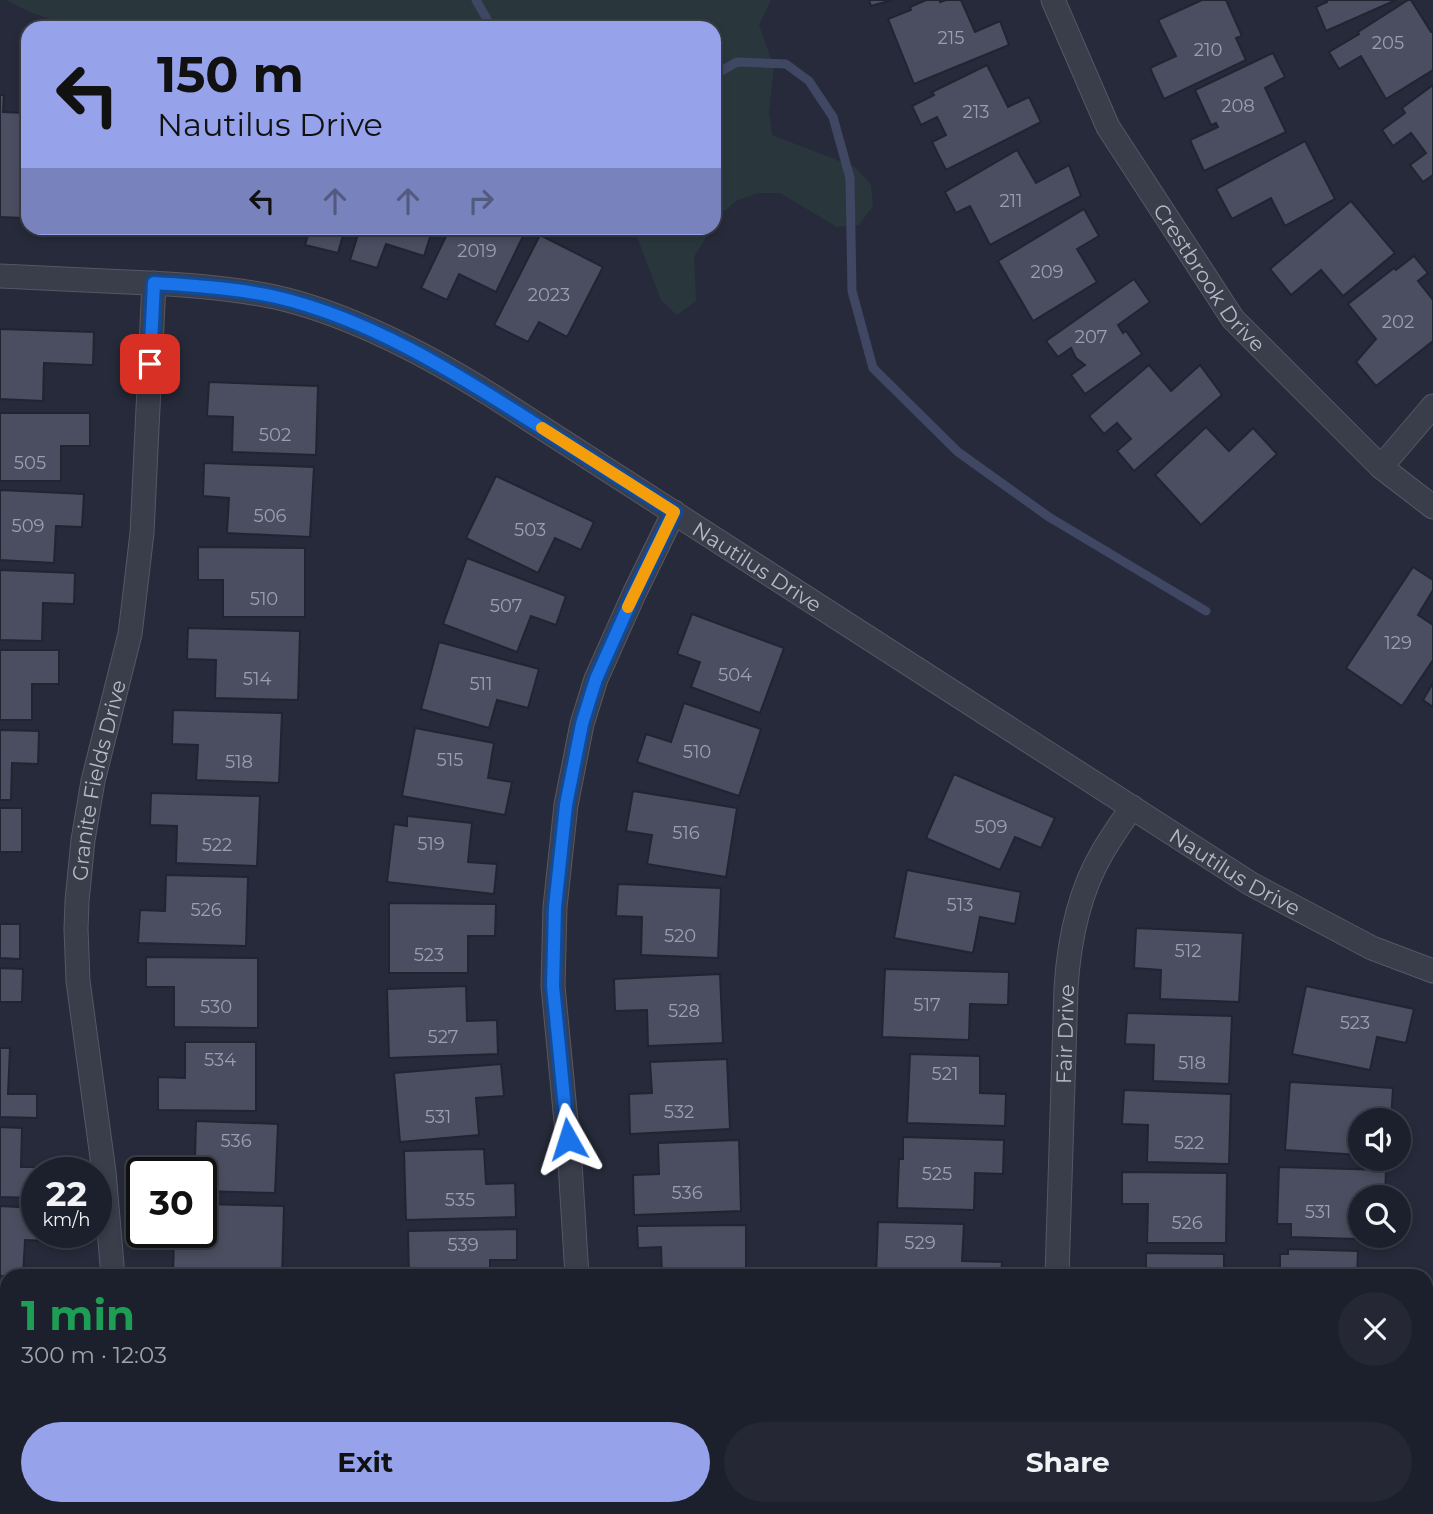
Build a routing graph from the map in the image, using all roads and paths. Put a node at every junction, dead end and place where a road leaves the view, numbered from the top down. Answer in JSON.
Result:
{"nodes":[{"id":1,"x":1053,"y":0,"type":"edge"},
{"id":2,"x":0,"y":276,"type":"edge"},
{"id":3,"x":154,"y":283,"type":"junction"},
{"id":4,"x":1433,"y":406,"type":"edge"},
{"id":5,"x":1381,"y":467,"type":"junction"},
{"id":6,"x":1433,"y":507,"type":"edge"},
{"id":7,"x":674,"y":512,"type":"junction"},
{"id":8,"x":1132,"y":807,"type":"junction"},
{"id":9,"x":1433,"y":971,"type":"edge"},
{"id":10,"x":112,"y":1269,"type":"edge"},
{"id":11,"x":577,"y":1269,"type":"edge"},
{"id":12,"x":1058,"y":1269,"type":"edge"}],
"edges":[{"from":1,"to":5,"type":"street","name":"Crestbrook Drive"},
{"from":2,"to":3,"type":"street","name":"Nautilus Drive"},
{"from":3,"to":7,"type":"street","name":"Nautilus Drive"},
{"from":3,"to":10,"type":"street","name":"Granite Fields Drive"},
{"from":4,"to":5,"type":"street"},
{"from":5,"to":6,"type":"street","name":"Crestbrook Drive"},
{"from":7,"to":8,"type":"street","name":"Nautilus Drive"},
{"from":7,"to":11,"type":"street"},
{"from":8,"to":9,"type":"street","name":"Nautilus Drive"},
{"from":8,"to":12,"type":"street","name":"Fair Drive"}]}
